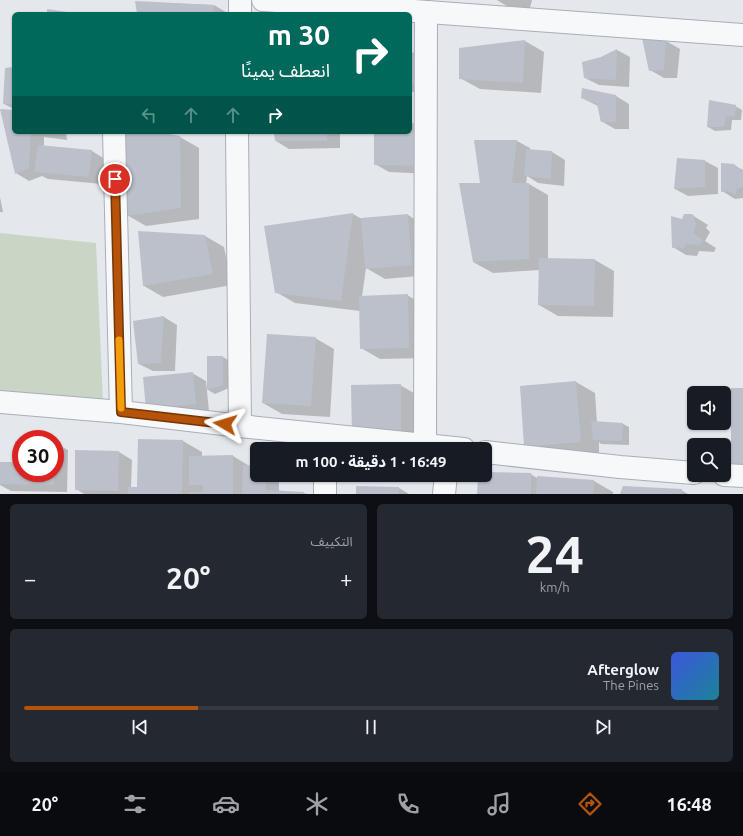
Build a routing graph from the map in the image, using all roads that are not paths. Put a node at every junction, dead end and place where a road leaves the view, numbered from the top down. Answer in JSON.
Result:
{"nodes":[{"id":1,"x":240,"y":0,"type":"edge"},
{"id":2,"x":262,"y":0,"type":"edge"},
{"id":3,"x":240,"y":12,"type":"edge"},
{"id":4,"x":426,"y":12,"type":"junction"},
{"id":5,"x":743,"y":35,"type":"edge"},
{"id":6,"x":114,"y":134,"type":"edge"},
{"id":7,"x":237,"y":134,"type":"edge"},
{"id":8,"x":0,"y":402,"type":"edge"},
{"id":9,"x":121,"y":412,"type":"junction"},
{"id":10,"x":240,"y":426,"type":"junction"},
{"id":11,"x":326,"y":442,"type":"edge"},
{"id":12,"x":425,"y":442,"type":"edge"},
{"id":13,"x":492,"y":453,"type":"edge"},
{"id":14,"x":687,"y":472,"type":"edge"},
{"id":15,"x":731,"y":475,"type":"edge"},
{"id":16,"x":743,"y":476,"type":"edge"},
{"id":17,"x":326,"y":482,"type":"edge"},
{"id":18,"x":445,"y":482,"type":"edge"},
{"id":19,"x":325,"y":494,"type":"edge"},
{"id":20,"x":444,"y":494,"type":"edge"}],
"edges":[{"from":1,"to":3,"type":"street"},
{"from":2,"to":4,"type":"street"},
{"from":4,"to":5,"type":"street"},
{"from":4,"to":12,"type":"street"},
{"from":6,"to":9,"type":"street"},
{"from":7,"to":10,"type":"street"},
{"from":8,"to":9,"type":"street"},
{"from":9,"to":10,"type":"street"},
{"from":10,"to":11,"type":"street"},
{"from":13,"to":14,"type":"street"},
{"from":15,"to":16,"type":"street"},
{"from":17,"to":19,"type":"street"},
{"from":18,"to":20,"type":"street"}]}
